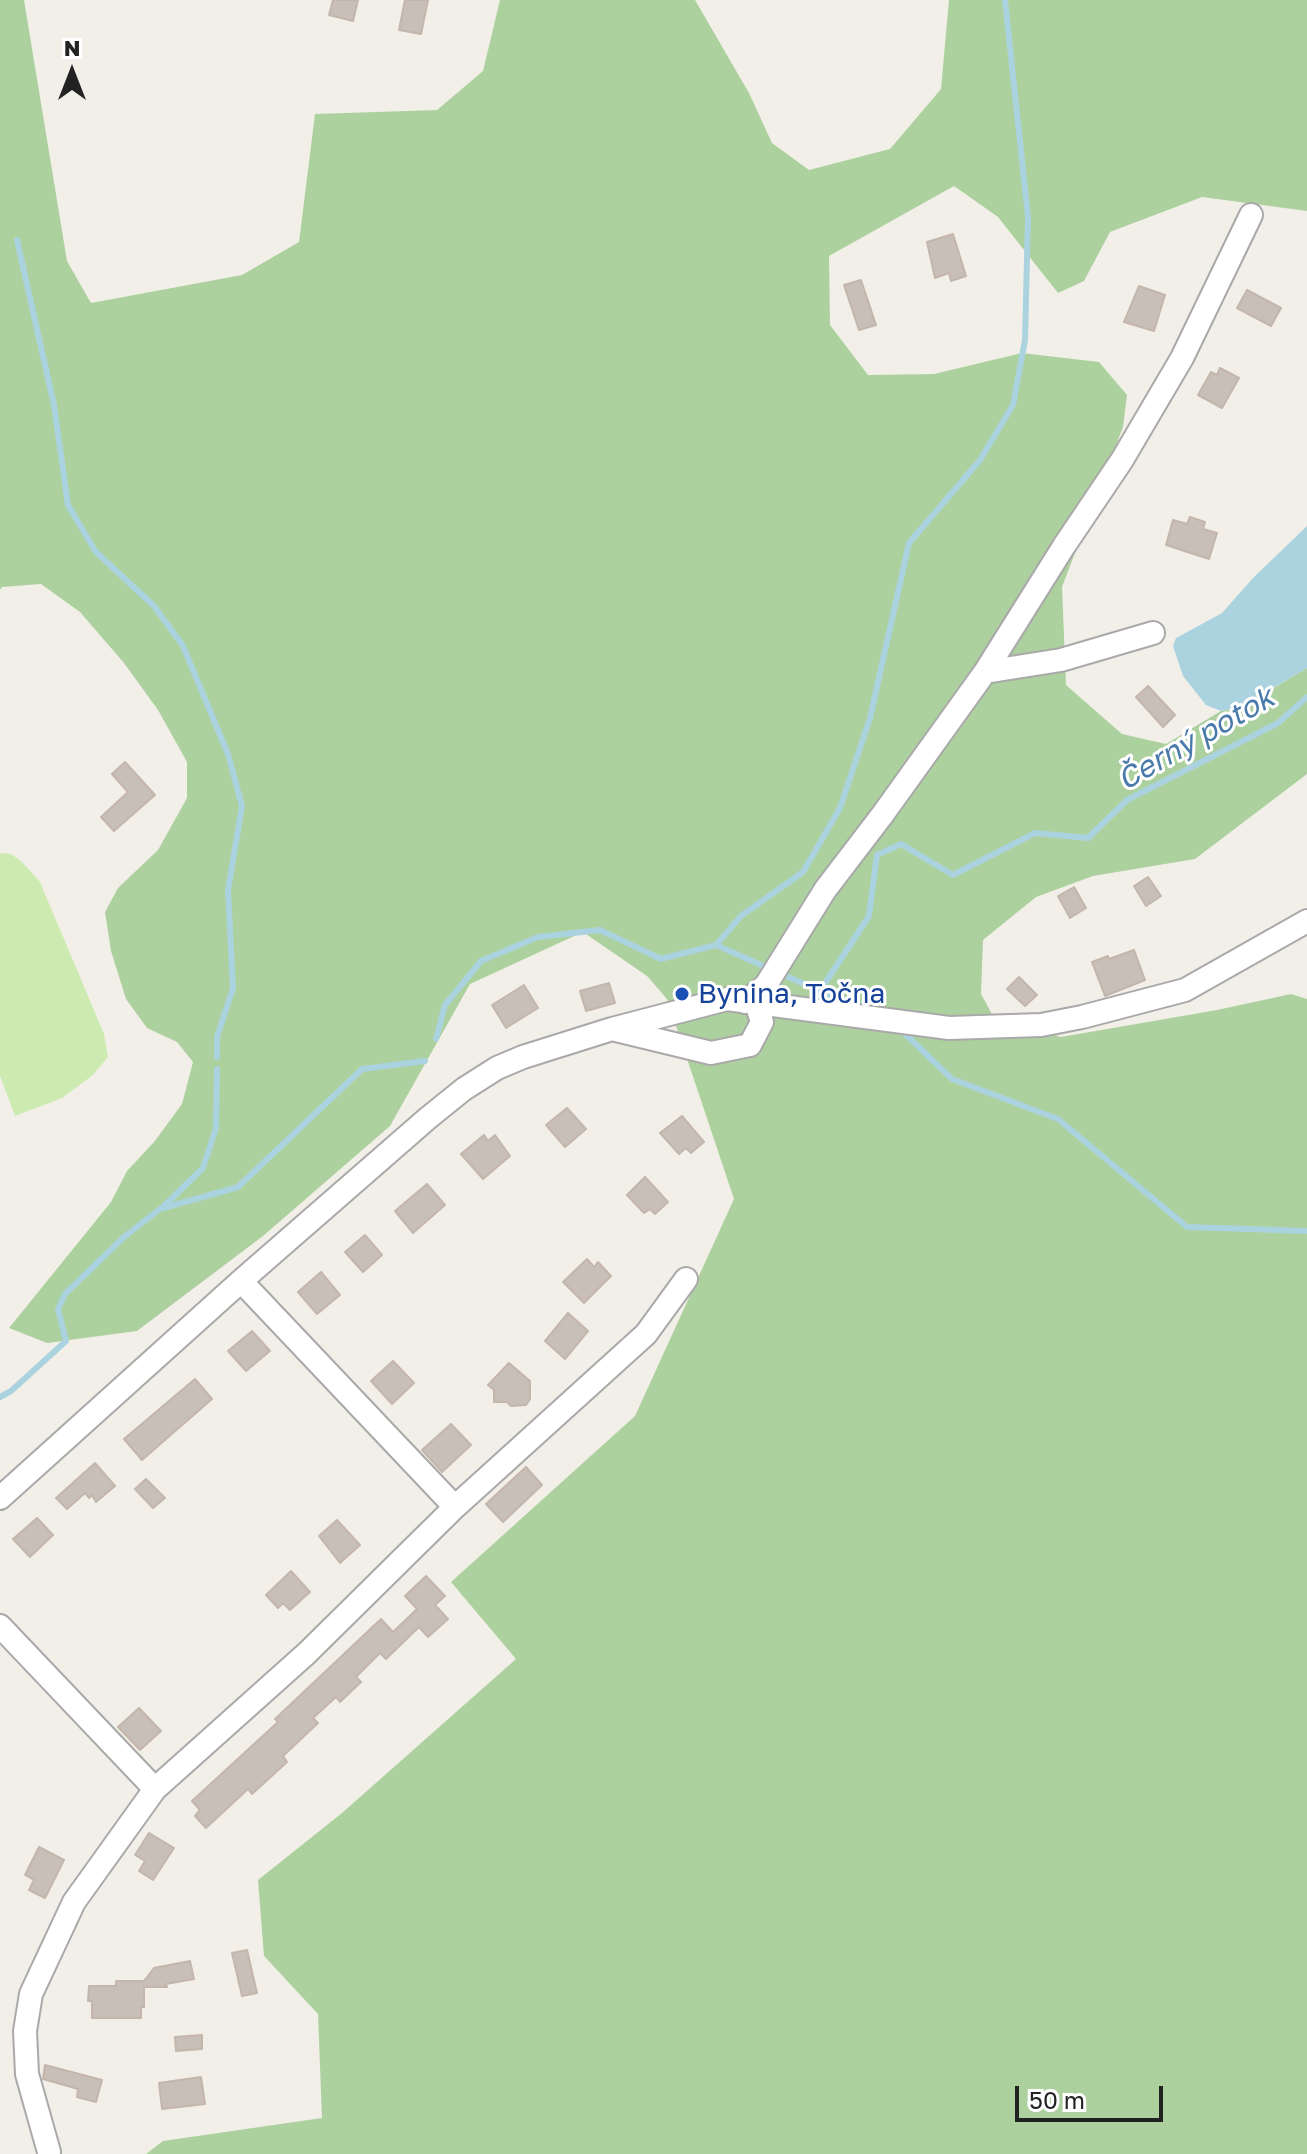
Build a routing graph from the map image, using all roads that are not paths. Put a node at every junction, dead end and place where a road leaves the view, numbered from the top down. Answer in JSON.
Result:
{"nodes":[{"id":1,"x":1251,"y":215,"type":"dead end"},
{"id":2,"x":1153,"y":633,"type":"dead end"},
{"id":3,"x":985,"y":672,"type":"junction"},
{"id":4,"x":1307,"y":921,"type":"edge"},
{"id":5,"x":750,"y":1002,"type":"junction"},
{"id":6,"x":612,"y":1029,"type":"junction"},
{"id":7,"x":686,"y":1279,"type":"dead end"},
{"id":8,"x":241,"y":1281,"type":"junction"},
{"id":9,"x":0,"y":1498,"type":"edge"},
{"id":10,"x":455,"y":1507,"type":"junction"},
{"id":11,"x":0,"y":1626,"type":"edge"},
{"id":12,"x":155,"y":1789,"type":"junction"},
{"id":13,"x":49,"y":2152,"type":"edge"}],
"edges":[{"from":1,"to":3,"type":"street"},
{"from":2,"to":3,"type":"street"},
{"from":3,"to":5,"type":"street"},
{"from":4,"to":5,"type":"street"},
{"from":5,"to":6,"type":"street"},
{"from":5,"to":6,"type":"street"},
{"from":6,"to":8,"type":"street"},
{"from":7,"to":10,"type":"street"},
{"from":8,"to":9,"type":"street"},
{"from":8,"to":10,"type":"street"},
{"from":10,"to":12,"type":"street"},
{"from":11,"to":12,"type":"street"},
{"from":12,"to":13,"type":"street"}]}
